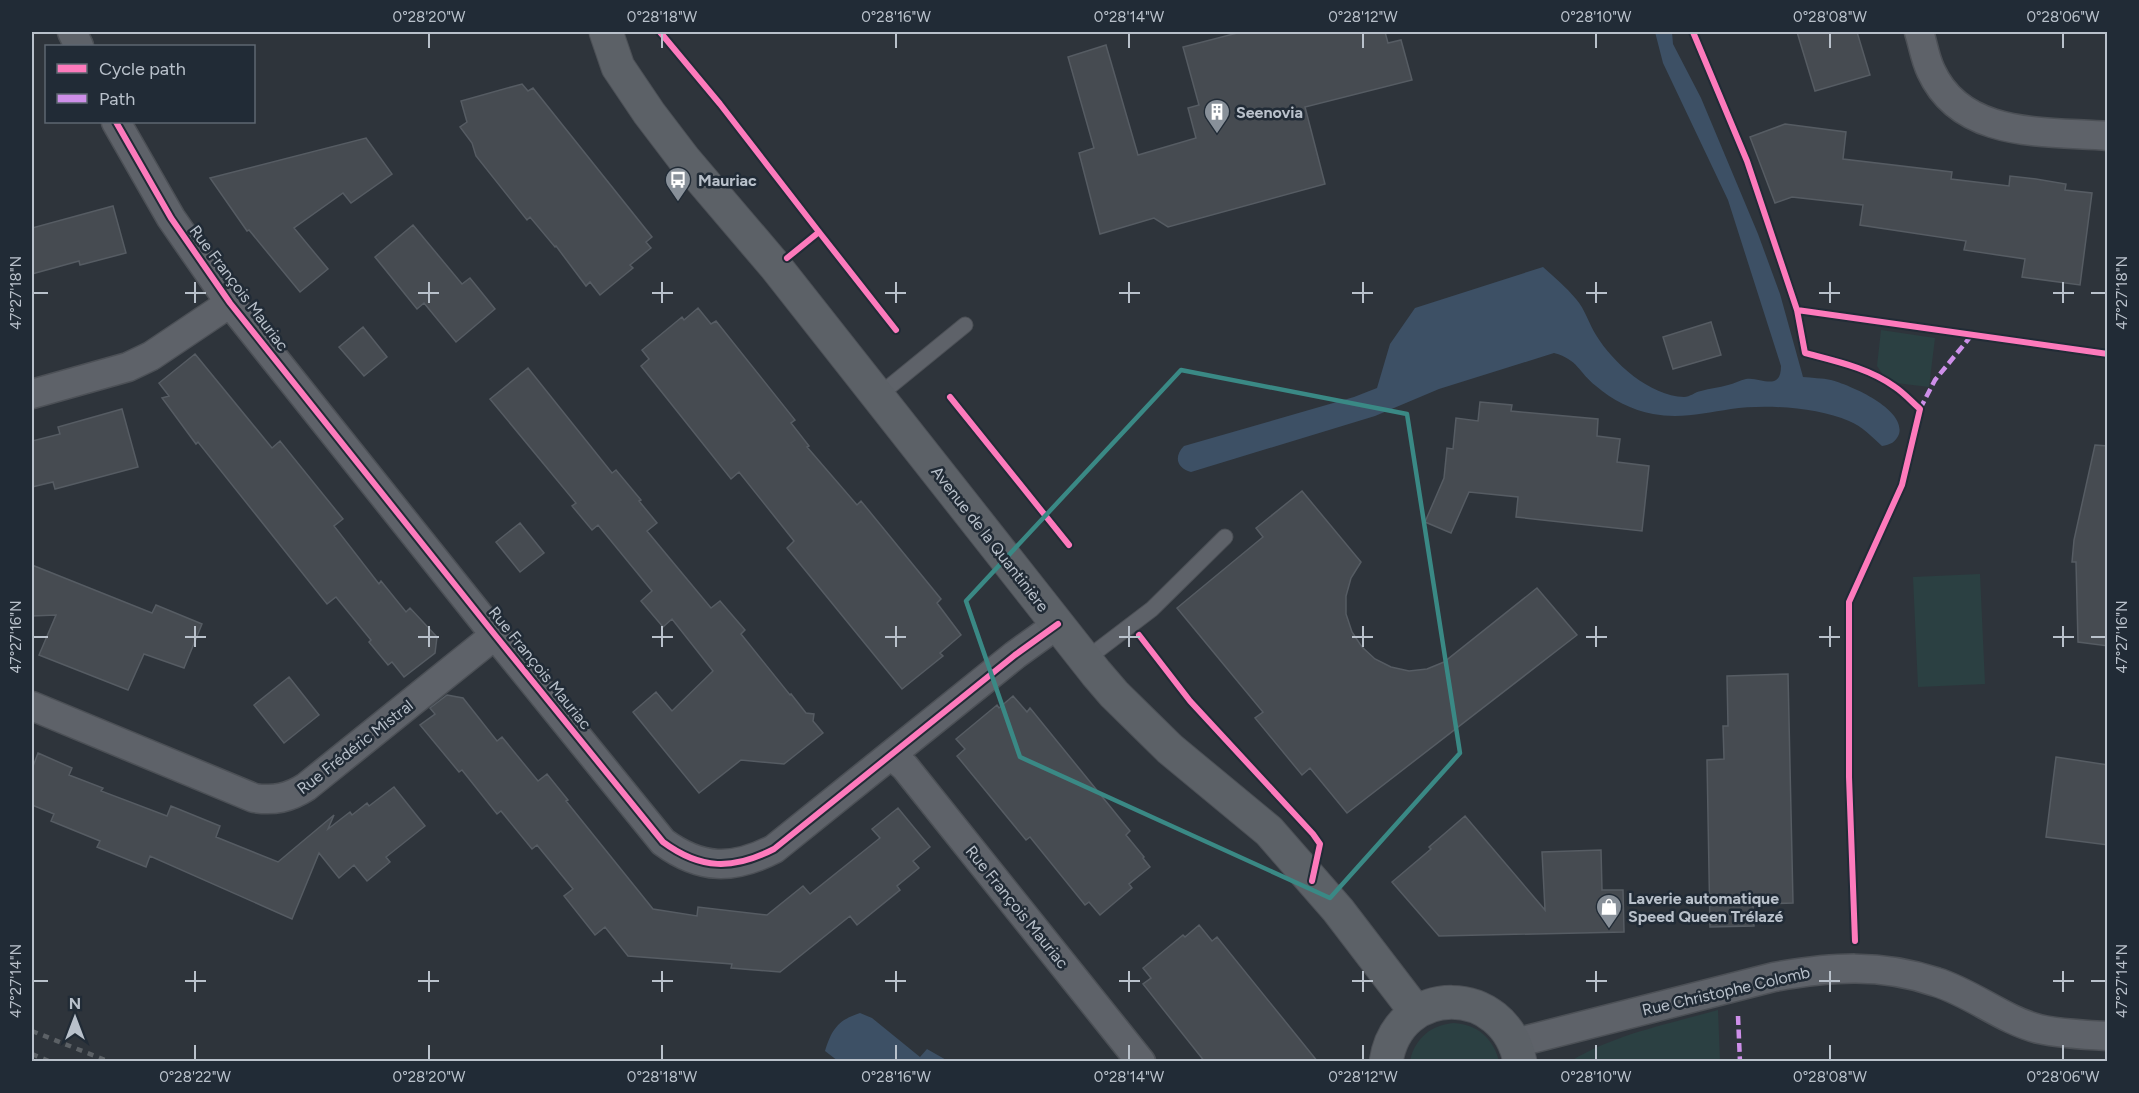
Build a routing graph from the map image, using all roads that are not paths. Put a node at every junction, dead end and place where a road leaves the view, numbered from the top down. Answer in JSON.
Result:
{"nodes":[{"id":1,"x":606,"y":32,"type":"edge"},
{"id":2,"x":1919,"y":32,"type":"edge"},
{"id":3,"x":117,"y":123,"type":"edge"},
{"id":4,"x":2108,"y":136,"type":"edge"},
{"id":5,"x":230,"y":303,"type":"junction"},
{"id":6,"x":965,"y":325,"type":"dead end"},
{"id":7,"x":32,"y":394,"type":"edge"},
{"id":8,"x":878,"y":396,"type":"junction"},
{"id":9,"x":1225,"y":537,"type":"dead end"},
{"id":10,"x":1058,"y":624,"type":"junction"},
{"id":11,"x":495,"y":635,"type":"junction"},
{"id":12,"x":1085,"y":660,"type":"junction"},
{"id":13,"x":32,"y":706,"type":"edge"},
{"id":14,"x":891,"y":755,"type":"junction"},
{"id":15,"x":1416,"y":1012,"type":"junction"},
{"id":16,"x":2108,"y":1036,"type":"edge"},
{"id":17,"x":1517,"y":1052,"type":"edge"},
{"id":18,"x":1141,"y":1062,"type":"edge"},
{"id":19,"x":1386,"y":1062,"type":"edge"}],
"edges":[{"from":1,"to":8,"type":"street","name":"Avenue de la Quantinière"},
{"from":2,"to":4,"type":"street"},
{"from":3,"to":5,"type":"street","name":"Rue François Mauriac"},
{"from":5,"to":7,"type":"street"},
{"from":5,"to":11,"type":"street","name":"Rue François Mauriac"},
{"from":6,"to":8,"type":"lane"},
{"from":8,"to":10,"type":"street","name":"Avenue de la Quantinière"},
{"from":9,"to":12,"type":"lane"},
{"from":10,"to":12,"type":"street","name":"Avenue de la Quantinière"},
{"from":10,"to":14,"type":"street","name":"Rue François Mauriac"},
{"from":11,"to":13,"type":"street","name":"Rue Frédéric Mistral"},
{"from":11,"to":14,"type":"street","name":"Rue François Mauriac"},
{"from":12,"to":15,"type":"street","name":"Avenue de la Quantinière"},
{"from":14,"to":18,"type":"street","name":"Rue François Mauriac"},
{"from":15,"to":17,"type":"street"},
{"from":15,"to":19,"type":"street"},
{"from":16,"to":17,"type":"street","name":"Rue Christophe Colomb"}]}
